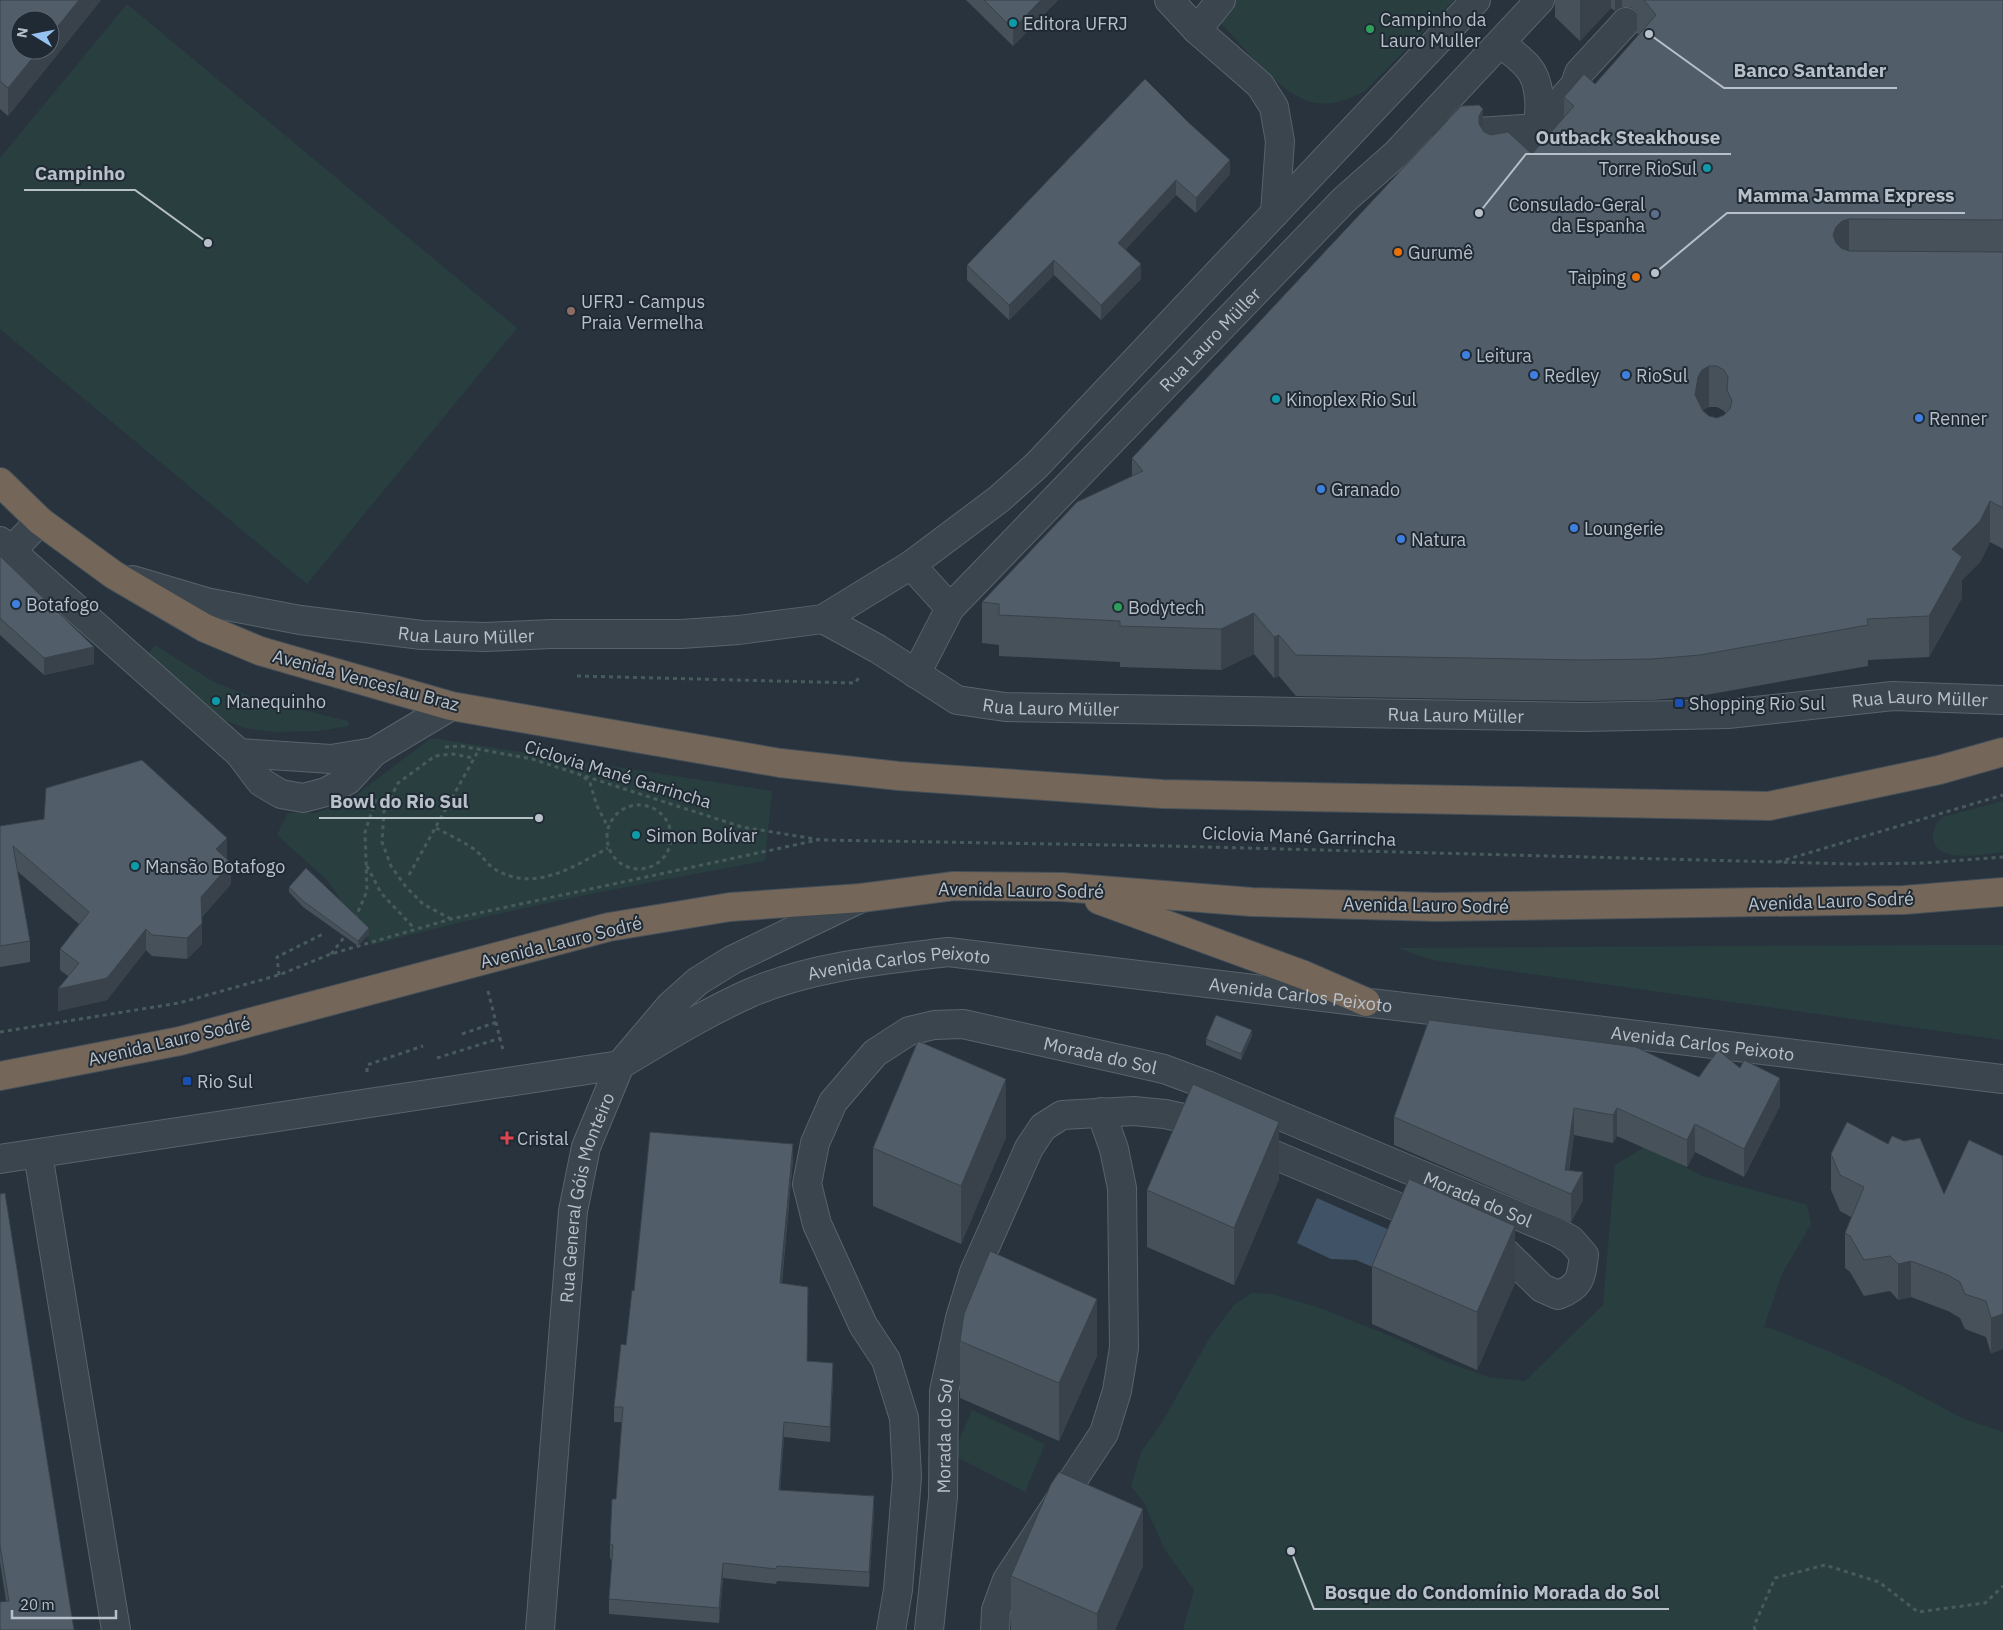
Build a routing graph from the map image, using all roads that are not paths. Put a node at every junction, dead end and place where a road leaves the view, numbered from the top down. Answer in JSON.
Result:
{"nodes":[{"id":1,"x":1169,"y":0,"type":"edge"},
{"id":2,"x":1221,"y":0,"type":"edge"},
{"id":3,"x":1476,"y":0,"type":"edge"},
{"id":4,"x":1540,"y":0,"type":"edge"},
{"id":5,"x":1626,"y":22,"type":"dead end"},
{"id":6,"x":1197,"y":30,"type":"junction"},
{"id":7,"x":1501,"y":43,"type":"junction"},
{"id":8,"x":1529,"y":69,"type":"junction"},
{"id":9,"x":1578,"y":73,"type":"junction"},
{"id":10,"x":1537,"y":128,"type":"junction"},
{"id":11,"x":1427,"y":133,"type":"junction"},
{"id":12,"x":1455,"y":153,"type":"edge"},
{"id":13,"x":1494,"y":161,"type":"edge"},
{"id":14,"x":1314,"y":173,"type":"junction"},
{"id":15,"x":1344,"y":200,"type":"junction"},
{"id":16,"x":1275,"y":213,"type":"junction"},
{"id":17,"x":1070,"y":430,"type":"junction"},
{"id":18,"x":1097,"y":455,"type":"junction"},
{"id":19,"x":0,"y":482,"type":"edge"},
{"id":20,"x":40,"y":521,"type":"junction"},
{"id":21,"x":6,"y":546,"type":"edge"},
{"id":22,"x":912,"y":565,"type":"junction"},
{"id":23,"x":114,"y":575,"type":"junction"},
{"id":24,"x":950,"y":608,"type":"junction"},
{"id":25,"x":823,"y":619,"type":"junction"},
{"id":26,"x":916,"y":674,"type":"junction"},
{"id":27,"x":2003,"y":700,"type":"edge"},
{"id":28,"x":452,"y":706,"type":"junction"},
{"id":29,"x":374,"y":752,"type":"junction"},
{"id":30,"x":2003,"y":752,"type":"edge"},
{"id":31,"x":239,"y":753,"type":"junction"},
{"id":32,"x":1062,"y":887,"type":"junction"},
{"id":33,"x":2003,"y":892,"type":"edge"},
{"id":34,"x":862,"y":898,"type":"junction"},
{"id":35,"x":1366,"y":1002,"type":"junction"},
{"id":36,"x":620,"y":1065,"type":"junction"},
{"id":37,"x":0,"y":1076,"type":"edge"},
{"id":38,"x":1999,"y":1082,"type":"edge"},
{"id":39,"x":1101,"y":1112,"type":"junction"},
{"id":40,"x":38,"y":1154,"type":"junction"},
{"id":41,"x":0,"y":1159,"type":"edge"},
{"id":42,"x":116,"y":1630,"type":"edge"},
{"id":43,"x":540,"y":1630,"type":"edge"},
{"id":44,"x":891,"y":1630,"type":"edge"},
{"id":45,"x":929,"y":1630,"type":"edge"},
{"id":46,"x":995,"y":1630,"type":"edge"}],
"edges":[{"from":1,"to":6,"type":"street"},
{"from":2,"to":6,"type":"street"},
{"from":3,"to":14,"type":"street","name":"Rua Lauro Müller"},
{"from":4,"to":7,"type":"street","name":"Rua Lauro Müller"},
{"from":5,"to":9,"type":"street"},
{"from":6,"to":16,"type":"street"},
{"from":7,"to":8,"type":"street"},
{"from":7,"to":11,"type":"street","name":"Rua Lauro Müller"},
{"from":8,"to":9,"type":"street"},
{"from":8,"to":10,"type":"street"},
{"from":9,"to":10,"type":"street"},
{"from":10,"to":11,"type":"street"},
{"from":10,"to":13,"type":"street"},
{"from":11,"to":12,"type":"street"},
{"from":11,"to":15,"type":"street","name":"Rua Lauro Müller"},
{"from":14,"to":15,"type":"street"},
{"from":14,"to":16,"type":"street","name":"Rua Lauro Müller"},
{"from":15,"to":18,"type":"street","name":"Rua Lauro Müller"},
{"from":16,"to":17,"type":"street","name":"Rua Lauro Müller"},
{"from":17,"to":18,"type":"street"},
{"from":17,"to":22,"type":"street","name":"Rua Lauro Müller"},
{"from":18,"to":24,"type":"street","name":"Rua Lauro Müller"},
{"from":19,"to":20,"type":"highway","name":"Avenida Venceslau Braz"},
{"from":20,"to":21,"type":"street"},
{"from":20,"to":23,"type":"highway","name":"Avenida Venceslau Braz"},
{"from":21,"to":31,"type":"street"},
{"from":22,"to":24,"type":"street"},
{"from":22,"to":25,"type":"street","name":"Rua Lauro Müller"},
{"from":23,"to":25,"type":"street","name":"Rua Lauro Müller"},
{"from":23,"to":28,"type":"highway","name":"Avenida Venceslau Braz"},
{"from":24,"to":26,"type":"street","name":"Rua Lauro Müller"},
{"from":25,"to":26,"type":"street","name":"Rua Lauro Müller"},
{"from":26,"to":27,"type":"street","name":"Rua Lauro Müller"},
{"from":28,"to":29,"type":"street"},
{"from":28,"to":30,"type":"highway","name":"Avenida Venceslau Braz"},
{"from":29,"to":31,"type":"street"},
{"from":29,"to":31,"type":"street"},
{"from":32,"to":33,"type":"highway","name":"Avenida Lauro Sodré"},
{"from":32,"to":34,"type":"highway","name":"Avenida Lauro Sodré"},
{"from":32,"to":35,"type":"highway"},
{"from":34,"to":36,"type":"street","name":"Rua General Góis Monteiro"},
{"from":34,"to":37,"type":"highway","name":"Avenida Lauro Sodré"},
{"from":35,"to":36,"type":"street","name":"Avenida Carlos Peixoto"},
{"from":35,"to":38,"type":"street","name":"Avenida Carlos Peixoto"},
{"from":36,"to":40,"type":"street"},
{"from":36,"to":43,"type":"street","name":"Rua General Góis Monteiro"},
{"from":39,"to":44,"type":"street","name":"Morada do Sol"},
{"from":39,"to":45,"type":"street","name":"Morada do Sol"},
{"from":39,"to":46,"type":"street"},
{"from":40,"to":41,"type":"street"},
{"from":40,"to":42,"type":"street"}]}
